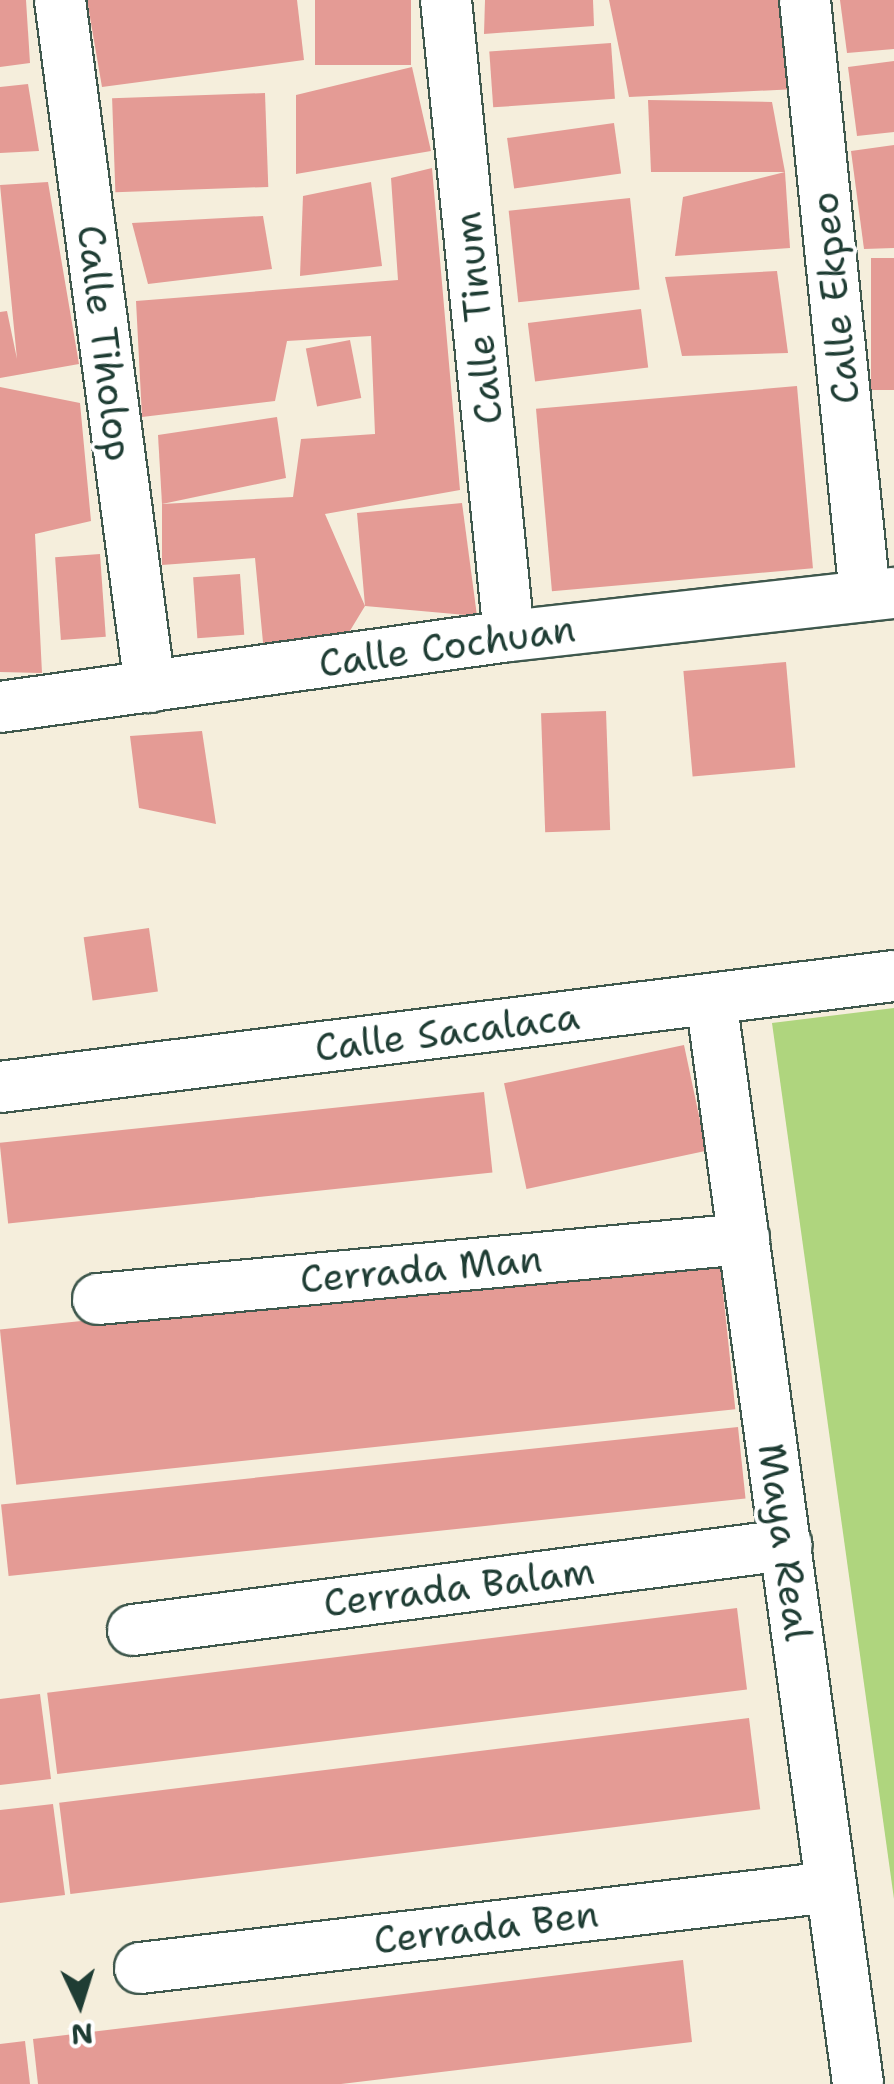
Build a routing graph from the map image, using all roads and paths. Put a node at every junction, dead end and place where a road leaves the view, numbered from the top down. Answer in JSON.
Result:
{"nodes":[{"id":1,"x":60,"y":0,"type":"edge"},
{"id":2,"x":446,"y":0,"type":"edge"},
{"id":3,"x":805,"y":0,"type":"edge"},
{"id":4,"x":879,"y":594,"type":"edge"},
{"id":5,"x":509,"y":636,"type":"junction"},
{"id":6,"x":150,"y":687,"type":"junction"},
{"id":7,"x":0,"y":707,"type":"edge"},
{"id":8,"x":894,"y":976,"type":"edge"},
{"id":9,"x":712,"y":999,"type":"junction"},
{"id":10,"x":0,"y":1086,"type":"edge"},
{"id":11,"x":744,"y":1239,"type":"junction"},
{"id":12,"x":98,"y":1299,"type":"dead end"},
{"id":13,"x":786,"y":1545,"type":"junction"},
{"id":14,"x":133,"y":1630,"type":"dead end"},
{"id":15,"x":831,"y":1887,"type":"junction"},
{"id":16,"x":140,"y":1968,"type":"dead end"},
{"id":17,"x":858,"y":2084,"type":"edge"}],
"edges":[{"from":1,"to":6,"type":"street","name":"Calle Tiholop"},
{"from":2,"to":5,"type":"street","name":"Calle Tinum"},
{"from":3,"to":4,"type":"street","name":"Calle Ekpeo"},
{"from":4,"to":5,"type":"street","name":"Calle Cochuan"},
{"from":5,"to":6,"type":"street","name":"Calle Cochuan"},
{"from":6,"to":7,"type":"street","name":"Calle Cochuan"},
{"from":8,"to":9,"type":"street","name":"Calle Sacalaca"},
{"from":9,"to":10,"type":"street","name":"Calle Sacalaca"},
{"from":9,"to":11,"type":"street","name":"Maya Real"},
{"from":11,"to":12,"type":"street","name":"Cerrada Man"},
{"from":11,"to":13,"type":"street","name":"Maya Real"},
{"from":13,"to":14,"type":"street","name":"Cerrada Balam"},
{"from":13,"to":15,"type":"street","name":"Maya Real"},
{"from":15,"to":16,"type":"street","name":"Cerrada Ben"},
{"from":15,"to":17,"type":"street","name":"Maya Real"}]}
